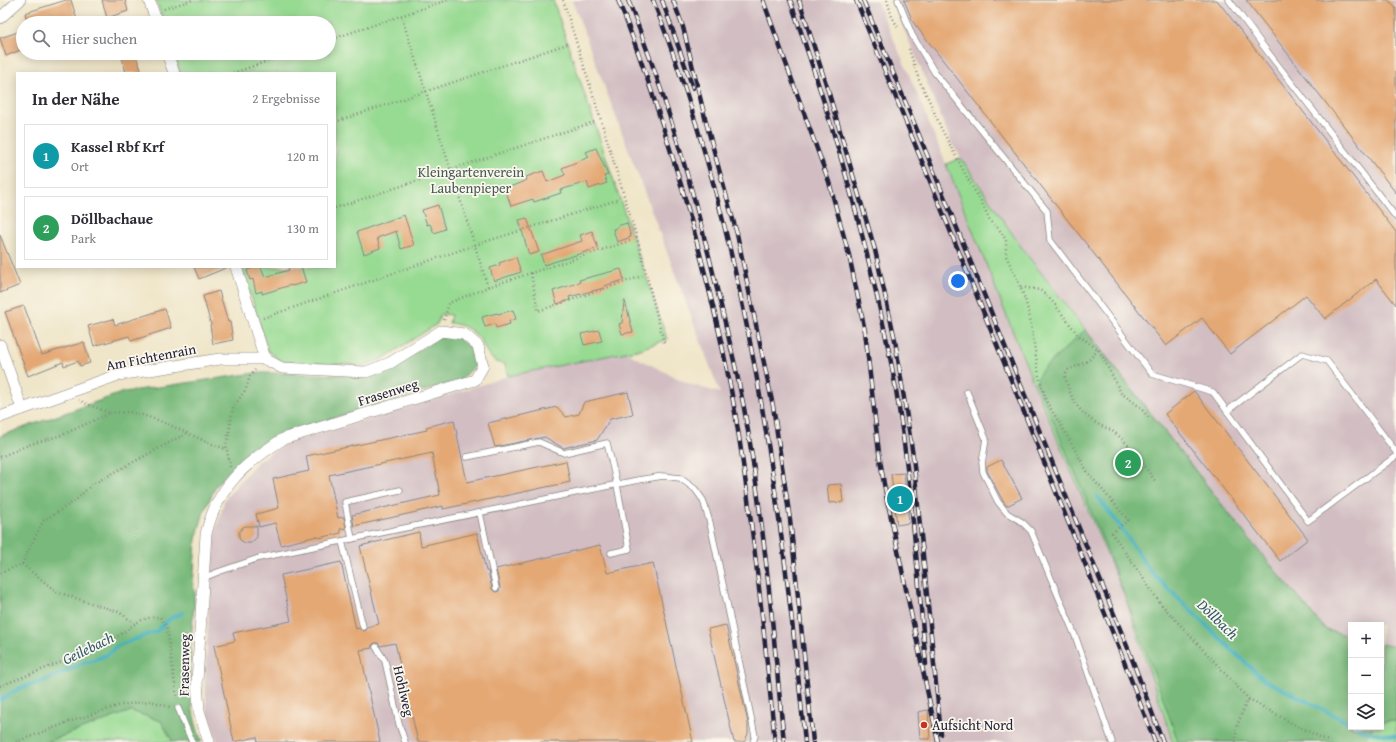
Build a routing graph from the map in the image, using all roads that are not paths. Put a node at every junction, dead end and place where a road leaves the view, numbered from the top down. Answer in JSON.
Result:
{"nodes":[{"id":1,"x":20,"y":0,"type":"edge"},
{"id":2,"x":149,"y":0,"type":"edge"},
{"id":3,"x":898,"y":0,"type":"edge"},
{"id":4,"x":1229,"y":0,"type":"edge"},
{"id":5,"x":154,"y":16,"type":"edge"},
{"id":6,"x":0,"y":18,"type":"edge"},
{"id":7,"x":169,"y":60,"type":"edge"},
{"id":8,"x":174,"y":72,"type":"edge"},
{"id":9,"x":1396,"y":217,"type":"edge"},
{"id":10,"x":236,"y":268,"type":"edge"},
{"id":11,"x":0,"y":345,"type":"edge"},
{"id":12,"x":265,"y":359,"type":"junction"},
{"id":13,"x":967,"y":392,"type":"dead end"},
{"id":14,"x":22,"y":409,"type":"junction"},
{"id":15,"x":1227,"y":411,"type":"junction"},
{"id":16,"x":0,"y":417,"type":"edge"},
{"id":17,"x":1396,"y":452,"type":"edge"},
{"id":18,"x":1396,"y":456,"type":"edge"},
{"id":19,"x":467,"y":457,"type":"dead end"},
{"id":20,"x":617,"y":485,"type":"junction"},
{"id":21,"x":400,"y":490,"type":"dead end"},
{"id":22,"x":480,"y":513,"type":"junction"},
{"id":23,"x":352,"y":540,"type":"junction"},
{"id":24,"x":342,"y":541,"type":"junction"},
{"id":25,"x":611,"y":553,"type":"dead end"},
{"id":26,"x":202,"y":578,"type":"junction"},
{"id":27,"x":496,"y":588,"type":"dead end"},
{"id":28,"x":363,"y":628,"type":"dead end"},
{"id":29,"x":376,"y":647,"type":"dead end"},
{"id":30,"x":178,"y":708,"type":"road end"},
{"id":31,"x":192,"y":742,"type":"edge"},
{"id":32,"x":209,"y":742,"type":"edge"},
{"id":33,"x":405,"y":742,"type":"edge"},
{"id":34,"x":753,"y":742,"type":"edge"},
{"id":35,"x":1112,"y":742,"type":"edge"}],
"edges":[{"from":1,"to":6,"type":"street"},
{"from":2,"to":5,"type":"street"},
{"from":3,"to":15,"type":"lane"},
{"from":4,"to":9,"type":"lane"},
{"from":7,"to":8,"type":"street"},
{"from":10,"to":12,"type":"street"},
{"from":11,"to":14,"type":"street"},
{"from":12,"to":14,"type":"street","name":"Am Fichtenrain"},
{"from":12,"to":26,"type":"street","name":"Frasenweg"},
{"from":13,"to":35,"type":"lane"},
{"from":14,"to":16,"type":"street","name":"Am Fichtenrain"},
{"from":15,"to":17,"type":"lane"},
{"from":15,"to":18,"type":"lane"},
{"from":19,"to":20,"type":"lane"},
{"from":20,"to":22,"type":"lane"},
{"from":20,"to":25,"type":"lane"},
{"from":20,"to":34,"type":"lane"},
{"from":21,"to":23,"type":"lane"},
{"from":22,"to":23,"type":"lane"},
{"from":22,"to":27,"type":"lane"},
{"from":23,"to":24,"type":"lane"},
{"from":24,"to":26,"type":"lane"},
{"from":24,"to":28,"type":"lane"},
{"from":26,"to":32,"type":"street","name":"Frasenweg"},
{"from":29,"to":33,"type":"lane","name":"Hohlweg"},
{"from":30,"to":31,"type":"lane"}]}
